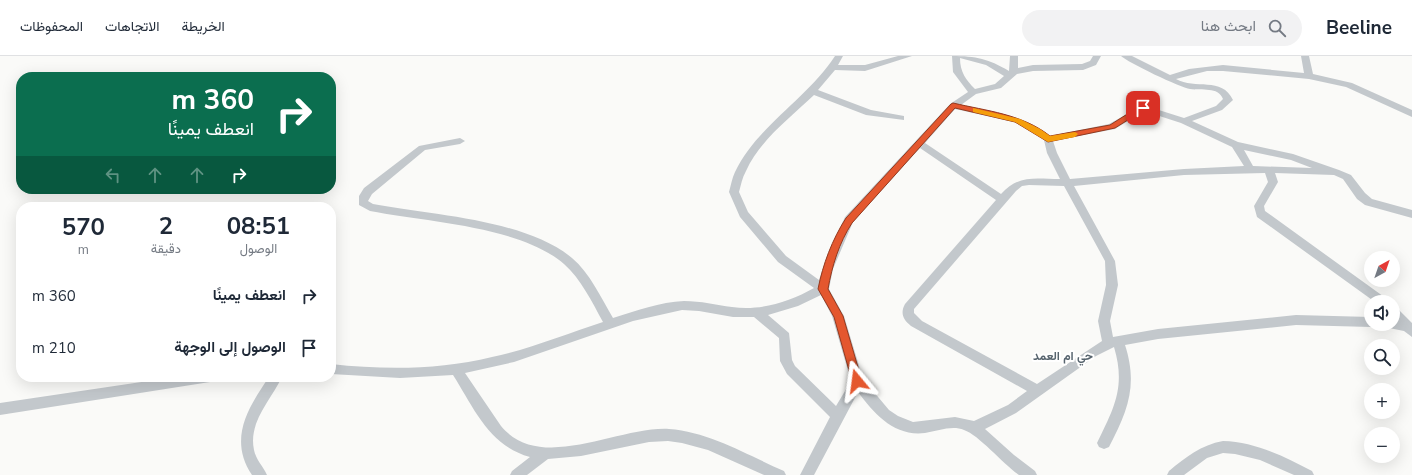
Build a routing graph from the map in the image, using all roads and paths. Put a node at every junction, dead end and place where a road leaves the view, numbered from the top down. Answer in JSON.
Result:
{"nodes":[{"id":1,"x":839,"y":56,"type":"edge"},
{"id":2,"x":908,"y":56,"type":"edge"},
{"id":3,"x":956,"y":56,"type":"edge"},
{"id":4,"x":961,"y":56,"type":"edge"},
{"id":5,"x":1014,"y":56,"type":"edge"},
{"id":6,"x":1097,"y":56,"type":"edge"},
{"id":7,"x":1125,"y":56,"type":"edge"},
{"id":8,"x":1305,"y":56,"type":"edge"},
{"id":9,"x":834,"y":67,"type":"junction"},
{"id":10,"x":1012,"y":74,"type":"junction"},
{"id":11,"x":1309,"y":76,"type":"junction"},
{"id":12,"x":1169,"y":78,"type":"junction"},
{"id":13,"x":813,"y":91,"type":"junction"},
{"id":14,"x":973,"y":92,"type":"junction"},
{"id":15,"x":953,"y":106,"type":"junction"},
{"id":16,"x":1412,"y":114,"type":"edge"},
{"id":17,"x":901,"y":118,"type":"dead end"},
{"id":18,"x":1184,"y":121,"type":"junction"},
{"id":19,"x":1048,"y":139,"type":"junction"},
{"id":20,"x":460,"y":141,"type":"dead end"},
{"id":21,"x":919,"y":143,"type":"junction"},
{"id":22,"x":1236,"y":144,"type":"junction"},
{"id":23,"x":1250,"y":169,"type":"junction"},
{"id":24,"x":1269,"y":169,"type":"junction"},
{"id":25,"x":1335,"y":172,"type":"junction"},
{"id":26,"x":1067,"y":183,"type":"junction"},
{"id":27,"x":1003,"y":200,"type":"junction"},
{"id":28,"x":1412,"y":214,"type":"edge"},
{"id":29,"x":823,"y":289,"type":"junction"},
{"id":30,"x":1373,"y":295,"type":"edge"},
{"id":31,"x":757,"y":314,"type":"junction"},
{"id":32,"x":1400,"y":318,"type":"edge"},
{"id":33,"x":1364,"y":322,"type":"edge"},
{"id":34,"x":610,"y":323,"type":"junction"},
{"id":35,"x":1400,"y":326,"type":"edge"},
{"id":36,"x":1410,"y":328,"type":"edge"},
{"id":37,"x":1113,"y":342,"type":"junction"},
{"id":38,"x":456,"y":369,"type":"junction"},
{"id":39,"x":336,"y":370,"type":"edge"},
{"id":40,"x":857,"y":381,"type":"junction"},
{"id":41,"x":177,"y":382,"type":"edge"},
{"id":42,"x":273,"y":382,"type":"edge"},
{"id":43,"x":1038,"y":391,"type":"junction"},
{"id":44,"x":0,"y":409,"type":"edge"},
{"id":45,"x":837,"y":415,"type":"junction"},
{"id":46,"x":974,"y":427,"type":"junction"},
{"id":47,"x":1104,"y":443,"type":"dead end"},
{"id":48,"x":544,"y":454,"type":"junction"},
{"id":49,"x":1027,"y":474,"type":"edge"},
{"id":50,"x":260,"y":475,"type":"edge"},
{"id":51,"x":517,"y":475,"type":"edge"},
{"id":52,"x":779,"y":475,"type":"edge"},
{"id":53,"x":807,"y":475,"type":"edge"},
{"id":54,"x":1174,"y":475,"type":"edge"},
{"id":55,"x":1307,"y":475,"type":"edge"}],
"edges":[{"from":1,"to":9,"type":"street"},
{"from":2,"to":9,"type":"street"},
{"from":3,"to":14,"type":"street"},
{"from":4,"to":10,"type":"street"},
{"from":5,"to":10,"type":"street"},
{"from":6,"to":10,"type":"street"},
{"from":7,"to":12,"type":"street"},
{"from":8,"to":11,"type":"street"},
{"from":9,"to":13,"type":"street"},
{"from":10,"to":14,"type":"street"},
{"from":11,"to":12,"type":"street"},
{"from":11,"to":16,"type":"street"},
{"from":12,"to":18,"type":"street"},
{"from":13,"to":17,"type":"street"},
{"from":13,"to":29,"type":"street"},
{"from":14,"to":15,"type":"street"},
{"from":15,"to":19,"type":"street"},
{"from":15,"to":21,"type":"street"},
{"from":18,"to":19,"type":"street"},
{"from":18,"to":22,"type":"street"},
{"from":19,"to":26,"type":"street"},
{"from":20,"to":34,"type":"street"},
{"from":21,"to":27,"type":"street"},
{"from":21,"to":29,"type":"street"},
{"from":22,"to":23,"type":"street"},
{"from":22,"to":25,"type":"street"},
{"from":23,"to":24,"type":"street"},
{"from":23,"to":26,"type":"street"},
{"from":24,"to":25,"type":"street"},
{"from":24,"to":30,"type":"street"},
{"from":25,"to":28,"type":"street"},
{"from":26,"to":27,"type":"street"},
{"from":26,"to":37,"type":"street"},
{"from":27,"to":43,"type":"street"},
{"from":29,"to":31,"type":"street"},
{"from":29,"to":40,"type":"street"},
{"from":31,"to":34,"type":"street"},
{"from":31,"to":45,"type":"street"},
{"from":32,"to":36,"type":"street"},
{"from":33,"to":37,"type":"street"},
{"from":34,"to":38,"type":"street"},
{"from":35,"to":36,"type":"street"},
{"from":37,"to":43,"type":"street"},
{"from":37,"to":47,"type":"street"},
{"from":38,"to":39,"type":"street"},
{"from":38,"to":48,"type":"street"},
{"from":40,"to":45,"type":"street"},
{"from":40,"to":46,"type":"street"},
{"from":41,"to":44,"type":"street"},
{"from":42,"to":50,"type":"street"},
{"from":43,"to":46,"type":"street"},
{"from":45,"to":53,"type":"street"},
{"from":46,"to":49,"type":"street"},
{"from":48,"to":51,"type":"street"},
{"from":48,"to":52,"type":"street"},
{"from":54,"to":55,"type":"street"}]}
